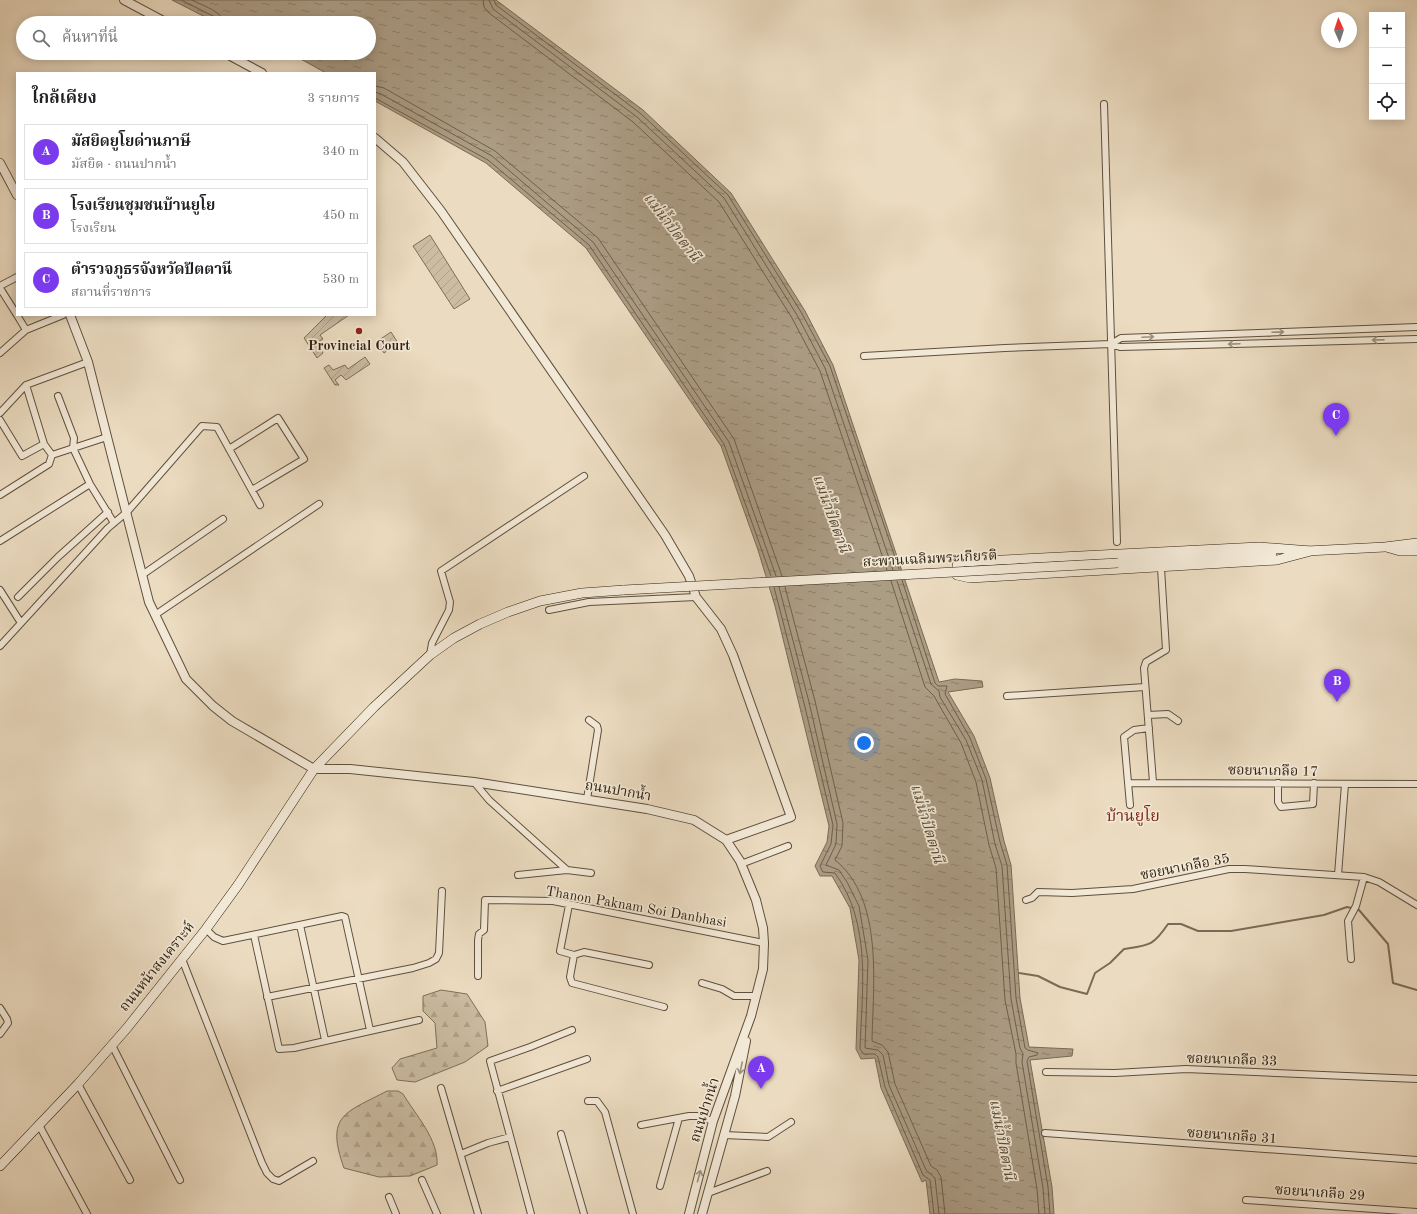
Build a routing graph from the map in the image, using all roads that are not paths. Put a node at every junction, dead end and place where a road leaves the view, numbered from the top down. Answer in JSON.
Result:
{"nodes":[{"id":1,"x":124,"y":0,"type":"edge"},
{"id":2,"x":154,"y":16,"type":"edge"},
{"id":3,"x":238,"y":60,"type":"edge"},
{"id":4,"x":260,"y":72,"type":"edge"},
{"id":5,"x":1104,"y":104,"type":"dead end"},
{"id":6,"x":376,"y":139,"type":"edge"},
{"id":7,"x":0,"y":164,"type":"edge"},
{"id":8,"x":16,"y":194,"type":"edge"},
{"id":9,"x":16,"y":278,"type":"edge"},
{"id":10,"x":0,"y":287,"type":"edge"},
{"id":11,"x":16,"y":313,"type":"edge"},
{"id":12,"x":18,"y":316,"type":"edge"},
{"id":13,"x":61,"y":316,"type":"edge"},
{"id":14,"x":70,"y":316,"type":"edge"},
{"id":15,"x":1417,"y":327,"type":"edge"},
{"id":16,"x":26,"y":330,"type":"junction"},
{"id":17,"x":1417,"y":339,"type":"edge"},
{"id":18,"x":1111,"y":344,"type":"junction"},
{"id":19,"x":0,"y":354,"type":"edge"},
{"id":20,"x":864,"y":356,"type":"dead end"},
{"id":21,"x":88,"y":362,"type":"junction"},
{"id":22,"x":26,"y":385,"type":"junction"},
{"id":23,"x":58,"y":396,"type":"dead end"},
{"id":24,"x":0,"y":413,"type":"edge"},
{"id":25,"x":0,"y":420,"type":"edge"},
{"id":26,"x":107,"y":437,"type":"junction"},
{"id":27,"x":44,"y":444,"type":"junction"},
{"id":28,"x":73,"y":448,"type":"junction"},
{"id":29,"x":229,"y":449,"type":"junction"},
{"id":30,"x":52,"y":455,"type":"junction"},
{"id":31,"x":584,"y":476,"type":"dead end"},
{"id":32,"x":90,"y":484,"type":"junction"},
{"id":33,"x":252,"y":490,"type":"junction"},
{"id":34,"x":0,"y":495,"type":"edge"},
{"id":35,"x":320,"y":504,"type":"dead end"},
{"id":36,"x":260,"y":505,"type":"dead end"},
{"id":37,"x":108,"y":512,"type":"junction"},
{"id":38,"x":127,"y":512,"type":"junction"},
{"id":39,"x":223,"y":518,"type":"dead end"},
{"id":40,"x":114,"y":523,"type":"junction"},
{"id":41,"x":0,"y":541,"type":"edge"},
{"id":42,"x":1117,"y":542,"type":"dead end"},
{"id":43,"x":1417,"y":543,"type":"edge"},
{"id":44,"x":1385,"y":547,"type":"junction"},
{"id":45,"x":1311,"y":551,"type":"junction"},
{"id":46,"x":1417,"y":551,"type":"edge"},
{"id":47,"x":1161,"y":568,"type":"junction"},
{"id":48,"x":142,"y":575,"type":"junction"},
{"id":49,"x":0,"y":590,"type":"edge"},
{"id":50,"x":18,"y":597,"type":"dead end"},
{"id":51,"x":696,"y":597,"type":"junction"},
{"id":52,"x":549,"y":610,"type":"dead end"},
{"id":53,"x":155,"y":615,"type":"junction"},
{"id":54,"x":21,"y":623,"type":"junction"},
{"id":55,"x":0,"y":646,"type":"edge"},
{"id":56,"x":430,"y":655,"type":"junction"},
{"id":57,"x":1145,"y":687,"type":"junction"},
{"id":58,"x":1007,"y":696,"type":"dead end"},
{"id":59,"x":1148,"y":715,"type":"junction"},
{"id":60,"x":589,"y":720,"type":"dead end"},
{"id":61,"x":1178,"y":721,"type":"dead end"},
{"id":62,"x":1149,"y":728,"type":"junction"},
{"id":63,"x":314,"y":769,"type":"junction"},
{"id":64,"x":474,"y":782,"type":"junction"},
{"id":65,"x":1153,"y":782,"type":"junction"},
{"id":66,"x":1129,"y":783,"type":"junction"},
{"id":67,"x":1278,"y":783,"type":"junction"},
{"id":68,"x":1314,"y":783,"type":"junction"},
{"id":69,"x":1345,"y":784,"type":"junction"},
{"id":70,"x":1417,"y":784,"type":"edge"},
{"id":71,"x":587,"y":799,"type":"junction"},
{"id":72,"x":1130,"y":805,"type":"dead end"},
{"id":73,"x":726,"y":840,"type":"junction"},
{"id":74,"x":788,"y":846,"type":"dead end"},
{"id":75,"x":741,"y":864,"type":"junction"},
{"id":76,"x":567,"y":870,"type":"junction"},
{"id":77,"x":591,"y":873,"type":"dead end"},
{"id":78,"x":518,"y":875,"type":"dead end"},
{"id":79,"x":1338,"y":875,"type":"junction"},
{"id":80,"x":1364,"y":877,"type":"junction"},
{"id":81,"x":442,"y":891,"type":"dead end"},
{"id":82,"x":1026,"y":900,"type":"dead end"},
{"id":83,"x":569,"y":905,"type":"junction"},
{"id":84,"x":1417,"y":905,"type":"edge"},
{"id":85,"x":300,"y":925,"type":"junction"},
{"id":86,"x":206,"y":929,"type":"junction"},
{"id":87,"x":254,"y":935,"type":"junction"},
{"id":88,"x":764,"y":943,"type":"junction"},
{"id":89,"x":574,"y":956,"type":"junction"},
{"id":90,"x":182,"y":959,"type":"junction"},
{"id":91,"x":1351,"y":959,"type":"dead end"},
{"id":92,"x":649,"y":965,"type":"dead end"},
{"id":93,"x":478,"y":976,"type":"dead end"},
{"id":94,"x":360,"y":978,"type":"junction"},
{"id":95,"x":702,"y":983,"type":"dead end"},
{"id":96,"x":314,"y":988,"type":"junction"},
{"id":97,"x":756,"y":996,"type":"junction"},
{"id":98,"x":267,"y":997,"type":"junction"},
{"id":99,"x":664,"y":1007,"type":"dead end"},
{"id":100,"x":0,"y":1008,"type":"edge"},
{"id":101,"x":751,"y":1016,"type":"junction"},
{"id":102,"x":419,"y":1020,"type":"dead end"},
{"id":103,"x":370,"y":1030,"type":"junction"},
{"id":104,"x":572,"y":1030,"type":"dead end"},
{"id":105,"x":0,"y":1034,"type":"edge"},
{"id":106,"x":325,"y":1040,"type":"junction"},
{"id":107,"x":112,"y":1045,"type":"junction"},
{"id":108,"x":588,"y":1059,"type":"dead end"},
{"id":109,"x":1046,"y":1072,"type":"dead end"},
{"id":110,"x":1417,"y":1079,"type":"edge"},
{"id":111,"x":78,"y":1084,"type":"junction"},
{"id":112,"x":441,"y":1088,"type":"dead end"},
{"id":113,"x":497,"y":1091,"type":"junction"},
{"id":114,"x":588,"y":1101,"type":"dead end"},
{"id":115,"x":678,"y":1118,"type":"junction"},
{"id":116,"x":713,"y":1121,"type":"junction"},
{"id":117,"x":791,"y":1122,"type":"dead end"},
{"id":118,"x":641,"y":1124,"type":"dead end"},
{"id":119,"x":39,"y":1125,"type":"junction"},
{"id":120,"x":1044,"y":1133,"type":"dead end"},
{"id":121,"x":561,"y":1134,"type":"dead end"},
{"id":122,"x":724,"y":1135,"type":"junction"},
{"id":123,"x":510,"y":1137,"type":"junction"},
{"id":124,"x":461,"y":1154,"type":"junction"},
{"id":125,"x":1417,"y":1160,"type":"edge"},
{"id":126,"x":313,"y":1161,"type":"dead end"},
{"id":127,"x":0,"y":1166,"type":"edge"},
{"id":128,"x":767,"y":1172,"type":"dead end"},
{"id":129,"x":130,"y":1180,"type":"dead end"},
{"id":130,"x":180,"y":1180,"type":"dead end"},
{"id":131,"x":422,"y":1180,"type":"dead end"},
{"id":132,"x":660,"y":1186,"type":"dead end"},
{"id":133,"x":708,"y":1193,"type":"junction"},
{"id":134,"x":389,"y":1197,"type":"dead end"},
{"id":135,"x":1246,"y":1200,"type":"dead end"},
{"id":136,"x":1417,"y":1212,"type":"edge"},
{"id":137,"x":87,"y":1214,"type":"edge"},
{"id":138,"x":396,"y":1214,"type":"edge"},
{"id":139,"x":437,"y":1214,"type":"edge"},
{"id":140,"x":478,"y":1214,"type":"edge"},
{"id":141,"x":532,"y":1214,"type":"edge"},
{"id":142,"x":584,"y":1214,"type":"edge"},
{"id":143,"x":633,"y":1214,"type":"edge"},
{"id":144,"x":689,"y":1214,"type":"edge"},
{"id":145,"x":702,"y":1214,"type":"edge"}],
"edges":[{"from":1,"to":2,"type":"street"},
{"from":3,"to":4,"type":"street"},
{"from":5,"to":18,"type":"street"},
{"from":6,"to":51,"type":"street"},
{"from":7,"to":8,"type":"street"},
{"from":9,"to":10,"type":"street"},
{"from":10,"to":11,"type":"street"},
{"from":12,"to":16,"type":"street"},
{"from":13,"to":16,"type":"street"},
{"from":14,"to":21,"type":"street"},
{"from":18,"to":15,"type":"street","one_way":true},
{"from":16,"to":19,"type":"street"},
{"from":17,"to":18,"type":"street","one_way":true},
{"from":18,"to":20,"type":"street"},
{"from":18,"to":42,"type":"street"},
{"from":21,"to":22,"type":"street"},
{"from":21,"to":26,"type":"street"},
{"from":22,"to":24,"type":"street"},
{"from":22,"to":27,"type":"street"},
{"from":23,"to":28,"type":"street"},
{"from":25,"to":27,"type":"street"},
{"from":26,"to":28,"type":"street"},
{"from":26,"to":38,"type":"street"},
{"from":27,"to":30,"type":"street"},
{"from":28,"to":30,"type":"street"},
{"from":28,"to":32,"type":"street"},
{"from":29,"to":33,"type":"street"},
{"from":29,"to":33,"type":"street"},
{"from":29,"to":38,"type":"street"},
{"from":30,"to":34,"type":"street"},
{"from":31,"to":56,"type":"street"},
{"from":32,"to":37,"type":"street"},
{"from":32,"to":41,"type":"street"},
{"from":33,"to":36,"type":"street"},
{"from":35,"to":53,"type":"street"},
{"from":37,"to":40,"type":"street"},
{"from":37,"to":50,"type":"street"},
{"from":38,"to":40,"type":"street"},
{"from":38,"to":48,"type":"street"},
{"from":39,"to":48,"type":"street"},
{"from":40,"to":54,"type":"street"},
{"from":43,"to":44,"type":"main road"},
{"from":44,"to":45,"type":"main road"},
{"from":44,"to":46,"type":"main road"},
{"from":45,"to":47,"type":"main road"},
{"from":45,"to":47,"type":"main road"},
{"from":45,"to":56,"type":"main road","name":"สะพานเฉลิมพระเกียรติ","bridge":true},
{"from":47,"to":57,"type":"street"},
{"from":48,"to":53,"type":"street"},
{"from":49,"to":54,"type":"street"},
{"from":51,"to":52,"type":"street"},
{"from":51,"to":73,"type":"street"},
{"from":53,"to":63,"type":"street"},
{"from":54,"to":55,"type":"street"},
{"from":56,"to":63,"type":"main road","name":"ถนนหน้าสงเคราะห์"},
{"from":57,"to":58,"type":"street"},
{"from":57,"to":59,"type":"street"},
{"from":59,"to":61,"type":"street"},
{"from":59,"to":62,"type":"street"},
{"from":60,"to":71,"type":"street"},
{"from":62,"to":65,"type":"street"},
{"from":62,"to":66,"type":"street"},
{"from":63,"to":64,"type":"street","name":"ถนนปากน้ำ"},
{"from":63,"to":86,"type":"main road","name":"ถนนหน้าสงเคราะห์"},
{"from":64,"to":71,"type":"street","name":"ถนนปากน้ำ"},
{"from":64,"to":76,"type":"street"},
{"from":65,"to":66,"type":"street","name":"ซอยนาเกลือ 17"},
{"from":65,"to":67,"type":"street","name":"ซอยนาเกลือ 17"},
{"from":66,"to":72,"type":"street"},
{"from":67,"to":68,"type":"street","name":"ซอยนาเกลือ 17"},
{"from":67,"to":68,"type":"street"},
{"from":68,"to":69,"type":"street","name":"ซอยนาเกลือ 17"},
{"from":69,"to":70,"type":"street","name":"ซอยนาเกลือ 17"},
{"from":69,"to":79,"type":"street"},
{"from":71,"to":73,"type":"street","name":"ถนนปากน้ำ"},
{"from":73,"to":75,"type":"street","name":"ถนนปากน้ำ"},
{"from":74,"to":75,"type":"street"},
{"from":75,"to":88,"type":"street","name":"ถนนปากน้ำ"},
{"from":76,"to":77,"type":"street"},
{"from":76,"to":78,"type":"street"},
{"from":79,"to":80,"type":"street","name":"ซอยนาเกลือ 35"},
{"from":79,"to":82,"type":"street","name":"ซอยนาเกลือ 35"},
{"from":80,"to":84,"type":"street","name":"ซอยนาเกลือ 35"},
{"from":80,"to":91,"type":"street"},
{"from":81,"to":94,"type":"street"},
{"from":83,"to":88,"type":"street","name":"Thanon Paknam Soi Danbhasi"},
{"from":83,"to":89,"type":"street"},
{"from":83,"to":93,"type":"street","name":"Thanon Paknam Soi Danbhasi"},
{"from":85,"to":87,"type":"street"},
{"from":85,"to":94,"type":"street"},
{"from":85,"to":96,"type":"street"},
{"from":86,"to":87,"type":"street"},
{"from":86,"to":90,"type":"main road","name":"ถนนหน้าสงเคราะห์"},
{"from":87,"to":98,"type":"street"},
{"from":88,"to":97,"type":"street","name":"ถนนปากน้ำ"},
{"from":89,"to":92,"type":"street"},
{"from":89,"to":99,"type":"street"},
{"from":90,"to":107,"type":"main road","name":"ถนนหน้าสงเคราะห์"},
{"from":90,"to":126,"type":"street"},
{"from":94,"to":96,"type":"street"},
{"from":94,"to":103,"type":"street"},
{"from":95,"to":97,"type":"street"},
{"from":96,"to":98,"type":"street"},
{"from":96,"to":106,"type":"street"},
{"from":97,"to":101,"type":"street","name":"ถนนปากน้ำ"},
{"from":98,"to":106,"type":"street"},
{"from":100,"to":105,"type":"street"},
{"from":101,"to":116,"type":"street","name":"ถนนปากน้ำ"},
{"from":101,"to":122,"type":"street","name":"ถนนปากน้ำ","one_way":true},
{"from":102,"to":103,"type":"street"},
{"from":103,"to":106,"type":"street"},
{"from":104,"to":113,"type":"street"},
{"from":107,"to":111,"type":"main road","name":"ถนนหน้าสงเคราะห์"},
{"from":107,"to":130,"type":"street"},
{"from":108,"to":113,"type":"street"},
{"from":109,"to":110,"type":"street","name":"ซอยนาเกลือ 33"},
{"from":111,"to":119,"type":"main road","name":"ถนนหน้าสงเคราะห์"},
{"from":111,"to":129,"type":"street"},
{"from":112,"to":124,"type":"street"},
{"from":113,"to":123,"type":"street"},
{"from":114,"to":143,"type":"street"},
{"from":115,"to":116,"type":"street"},
{"from":115,"to":118,"type":"street"},
{"from":115,"to":132,"type":"street"},
{"from":144,"to":116,"type":"street","name":"ถนนปากน้ำ","one_way":true},
{"from":117,"to":122,"type":"street"},
{"from":119,"to":127,"type":"main road","name":"ถนนหน้าสงเคราะห์"},
{"from":119,"to":137,"type":"street"},
{"from":120,"to":125,"type":"street","name":"ซอยนาเกลือ 31"},
{"from":121,"to":142,"type":"street"},
{"from":122,"to":133,"type":"street","name":"ถนนปากน้ำ"},
{"from":123,"to":124,"type":"street"},
{"from":123,"to":141,"type":"street"},
{"from":124,"to":140,"type":"street"},
{"from":128,"to":133,"type":"street"},
{"from":131,"to":139,"type":"street"},
{"from":133,"to":145,"type":"street","name":"ถนนปากน้ำ"},
{"from":134,"to":138,"type":"street"},
{"from":135,"to":136,"type":"street","name":"ซอยนาเกลือ 29"}]}
